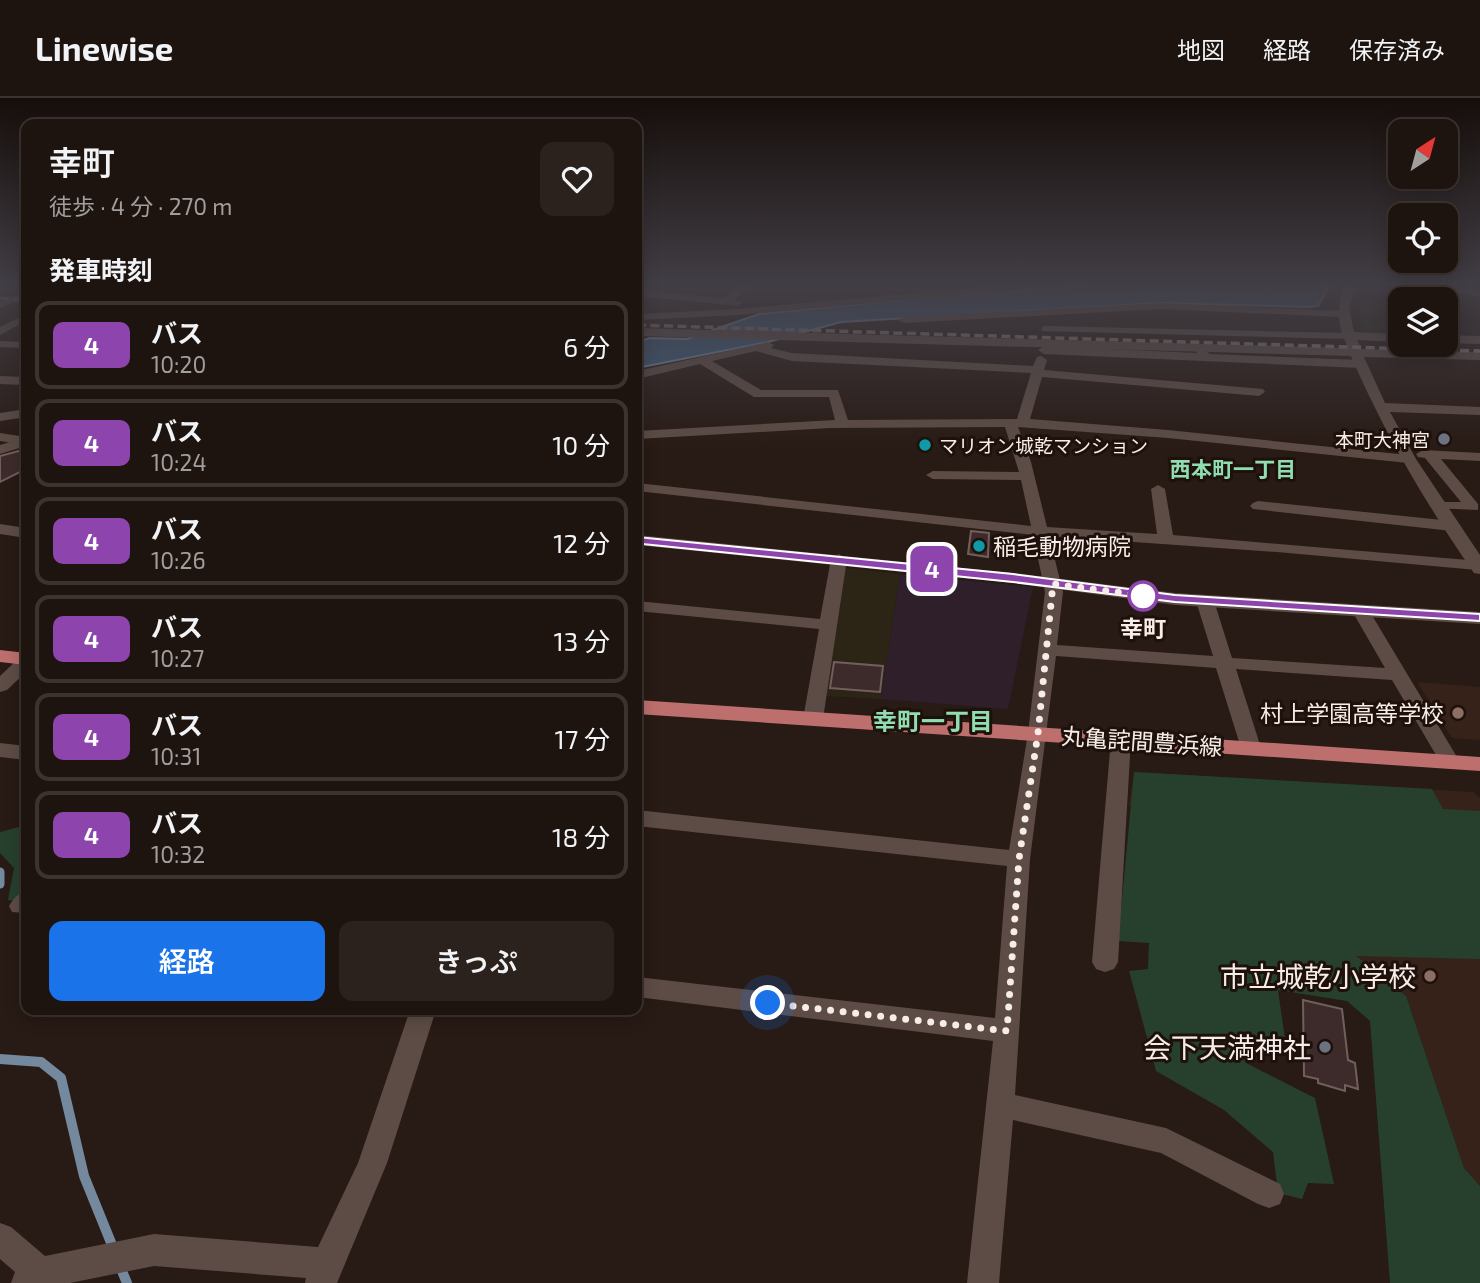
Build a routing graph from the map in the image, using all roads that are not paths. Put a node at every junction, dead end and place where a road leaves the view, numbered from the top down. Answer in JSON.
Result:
{"nodes":[{"id":1,"x":769,"y":340,"type":"edge"},
{"id":2,"x":1045,"y":340,"type":"edge"},
{"id":3,"x":1352,"y":340,"type":"edge"},
{"id":4,"x":778,"y":341,"type":"junction"},
{"id":5,"x":0,"y":344,"type":"edge"},
{"id":6,"x":21,"y":344,"type":"edge"},
{"id":7,"x":1045,"y":347,"type":"junction"},
{"id":8,"x":758,"y":348,"type":"junction"},
{"id":9,"x":1480,"y":356,"type":"edge"},
{"id":10,"x":1358,"y":358,"type":"junction"},
{"id":11,"x":703,"y":361,"type":"junction"},
{"id":12,"x":1037,"y":371,"type":"junction"},
{"id":13,"x":642,"y":374,"type":"edge"},
{"id":14,"x":642,"y":375,"type":"edge"},
{"id":15,"x":0,"y":380,"type":"edge"},
{"id":16,"x":21,"y":382,"type":"edge"},
{"id":17,"x":658,"y":383,"type":"dead end"},
{"id":18,"x":1259,"y":392,"type":"dead end"},
{"id":19,"x":1380,"y":407,"type":"junction"},
{"id":20,"x":1480,"y":411,"type":"edge"},
{"id":21,"x":21,"y":414,"type":"edge"},
{"id":22,"x":0,"y":417,"type":"edge"},
{"id":23,"x":1016,"y":423,"type":"junction"},
{"id":24,"x":843,"y":425,"type":"junction"},
{"id":25,"x":642,"y":435,"type":"edge"},
{"id":26,"x":0,"y":437,"type":"edge"},
{"id":27,"x":21,"y":440,"type":"edge"},
{"id":28,"x":21,"y":442,"type":"edge"},
{"id":29,"x":0,"y":450,"type":"edge"},
{"id":30,"x":1430,"y":454,"type":"junction"},
{"id":31,"x":1406,"y":456,"type":"junction"},
{"id":32,"x":1480,"y":457,"type":"edge"},
{"id":33,"x":933,"y":474,"type":"dead end"},
{"id":34,"x":1027,"y":476,"type":"junction"},
{"id":35,"x":642,"y":488,"type":"edge"},
{"id":36,"x":1158,"y":489,"type":"dead end"},
{"id":37,"x":1438,"y":505,"type":"junction"},
{"id":38,"x":1258,"y":506,"type":"dead end"},
{"id":39,"x":1452,"y":526,"type":"junction"},
{"id":40,"x":0,"y":529,"type":"edge"},
{"id":41,"x":1038,"y":530,"type":"junction"},
{"id":42,"x":21,"y":532,"type":"edge"},
{"id":43,"x":642,"y":540,"type":"edge"},
{"id":44,"x":1166,"y":541,"type":"junction"},
{"id":45,"x":839,"y":559,"type":"junction"},
{"id":46,"x":1479,"y":567,"type":"edge"},
{"id":47,"x":1053,"y":584,"type":"junction"},
{"id":48,"x":1205,"y":601,"type":"junction"},
{"id":49,"x":642,"y":606,"type":"edge"},
{"id":50,"x":1361,"y":611,"type":"junction"},
{"id":51,"x":1480,"y":618,"type":"edge"},
{"id":52,"x":829,"y":625,"type":"junction"},
{"id":53,"x":1047,"y":650,"type":"junction"},
{"id":54,"x":0,"y":656,"type":"edge"},
{"id":55,"x":21,"y":660,"type":"edge"},
{"id":56,"x":1224,"y":662,"type":"junction"},
{"id":57,"x":21,"y":666,"type":"edge"},
{"id":58,"x":1398,"y":675,"type":"junction"},
{"id":59,"x":0,"y":686,"type":"edge"},
{"id":60,"x":642,"y":707,"type":"edge"},
{"id":61,"x":813,"y":719,"type":"junction"},
{"id":62,"x":1038,"y":733,"type":"junction"},
{"id":63,"x":1121,"y":739,"type":"junction"},
{"id":64,"x":1251,"y":748,"type":"junction"},
{"id":65,"x":0,"y":750,"type":"edge"},
{"id":66,"x":21,"y":752,"type":"edge"},
{"id":67,"x":1450,"y":762,"type":"junction"},
{"id":68,"x":1480,"y":764,"type":"edge"},
{"id":69,"x":642,"y":819,"type":"edge"},
{"id":70,"x":1019,"y":859,"type":"junction"},
{"id":71,"x":1105,"y":962,"type":"dead end"},
{"id":72,"x":642,"y":988,"type":"edge"},
{"id":73,"x":421,"y":1015,"type":"edge"},
{"id":74,"x":1007,"y":1031,"type":"junction"},
{"id":75,"x":1000,"y":1104,"type":"junction"},
{"id":76,"x":1269,"y":1194,"type":"dead end"},
{"id":77,"x":0,"y":1238,"type":"edge"},
{"id":78,"x":324,"y":1273,"type":"edge"},
{"id":79,"x":34,"y":1278,"type":"edge"},
{"id":80,"x":983,"y":1283,"type":"edge"}],
"edges":[{"from":1,"to":4,"type":"street"},
{"from":2,"to":7,"type":"street"},
{"from":3,"to":10,"type":"street"},
{"from":4,"to":7,"type":"street"},
{"from":4,"to":8,"type":"street"},
{"from":5,"to":6,"type":"street"},
{"from":7,"to":10,"type":"street"},
{"from":7,"to":12,"type":"street"},
{"from":8,"to":11,"type":"street"},
{"from":8,"to":12,"type":"street"},
{"from":9,"to":10,"type":"street"},
{"from":10,"to":19,"type":"street"},
{"from":11,"to":13,"type":"street"},
{"from":11,"to":24,"type":"street"},
{"from":12,"to":18,"type":"street"},
{"from":12,"to":23,"type":"street"},
{"from":14,"to":17,"type":"street"},
{"from":15,"to":16,"type":"street"},
{"from":19,"to":20,"type":"street"},
{"from":19,"to":31,"type":"street"},
{"from":21,"to":22,"type":"street"},
{"from":23,"to":24,"type":"street"},
{"from":23,"to":31,"type":"street"},
{"from":23,"to":34,"type":"street"},
{"from":24,"to":25,"type":"street"},
{"from":26,"to":27,"type":"street"},
{"from":28,"to":29,"type":"street"},
{"from":30,"to":31,"type":"street"},
{"from":30,"to":32,"type":"street"},
{"from":30,"to":37,"type":"street"},
{"from":31,"to":37,"type":"street"},
{"from":33,"to":34,"type":"street"},
{"from":34,"to":41,"type":"street"},
{"from":35,"to":41,"type":"street"},
{"from":36,"to":44,"type":"street"},
{"from":37,"to":39,"type":"street"},
{"from":38,"to":39,"type":"street"},
{"from":39,"to":46,"type":"street"},
{"from":40,"to":42,"type":"street"},
{"from":41,"to":44,"type":"street"},
{"from":41,"to":47,"type":"street"},
{"from":43,"to":45,"type":"street"},
{"from":44,"to":46,"type":"street"},
{"from":45,"to":47,"type":"street"},
{"from":45,"to":52,"type":"street"},
{"from":47,"to":48,"type":"street"},
{"from":47,"to":53,"type":"street"},
{"from":48,"to":50,"type":"street"},
{"from":48,"to":56,"type":"street"},
{"from":49,"to":52,"type":"street"},
{"from":50,"to":51,"type":"street"},
{"from":50,"to":58,"type":"street"},
{"from":52,"to":61,"type":"street"},
{"from":53,"to":56,"type":"street"},
{"from":53,"to":62,"type":"street"},
{"from":54,"to":55,"type":"main road"},
{"from":56,"to":58,"type":"street"},
{"from":56,"to":64,"type":"street"},
{"from":57,"to":59,"type":"street"},
{"from":58,"to":67,"type":"street"},
{"from":60,"to":61,"type":"main road","name":"丸亀詫間豊浜線"},
{"from":61,"to":62,"type":"main road","name":"丸亀詫間豊浜線"},
{"from":62,"to":63,"type":"main road","name":"丸亀詫間豊浜線"},
{"from":62,"to":70,"type":"street"},
{"from":63,"to":64,"type":"main road","name":"丸亀詫間豊浜線"},
{"from":63,"to":71,"type":"street"},
{"from":64,"to":67,"type":"main road","name":"丸亀詫間豊浜線"},
{"from":65,"to":66,"type":"street"},
{"from":67,"to":68,"type":"main road","name":"丸亀詫間豊浜線"},
{"from":69,"to":70,"type":"street"},
{"from":70,"to":74,"type":"street"},
{"from":72,"to":74,"type":"street"},
{"from":73,"to":78,"type":"street"},
{"from":74,"to":75,"type":"street"},
{"from":75,"to":76,"type":"street"},
{"from":75,"to":80,"type":"street"},
{"from":77,"to":79,"type":"street"},
{"from":78,"to":79,"type":"street"}]}
